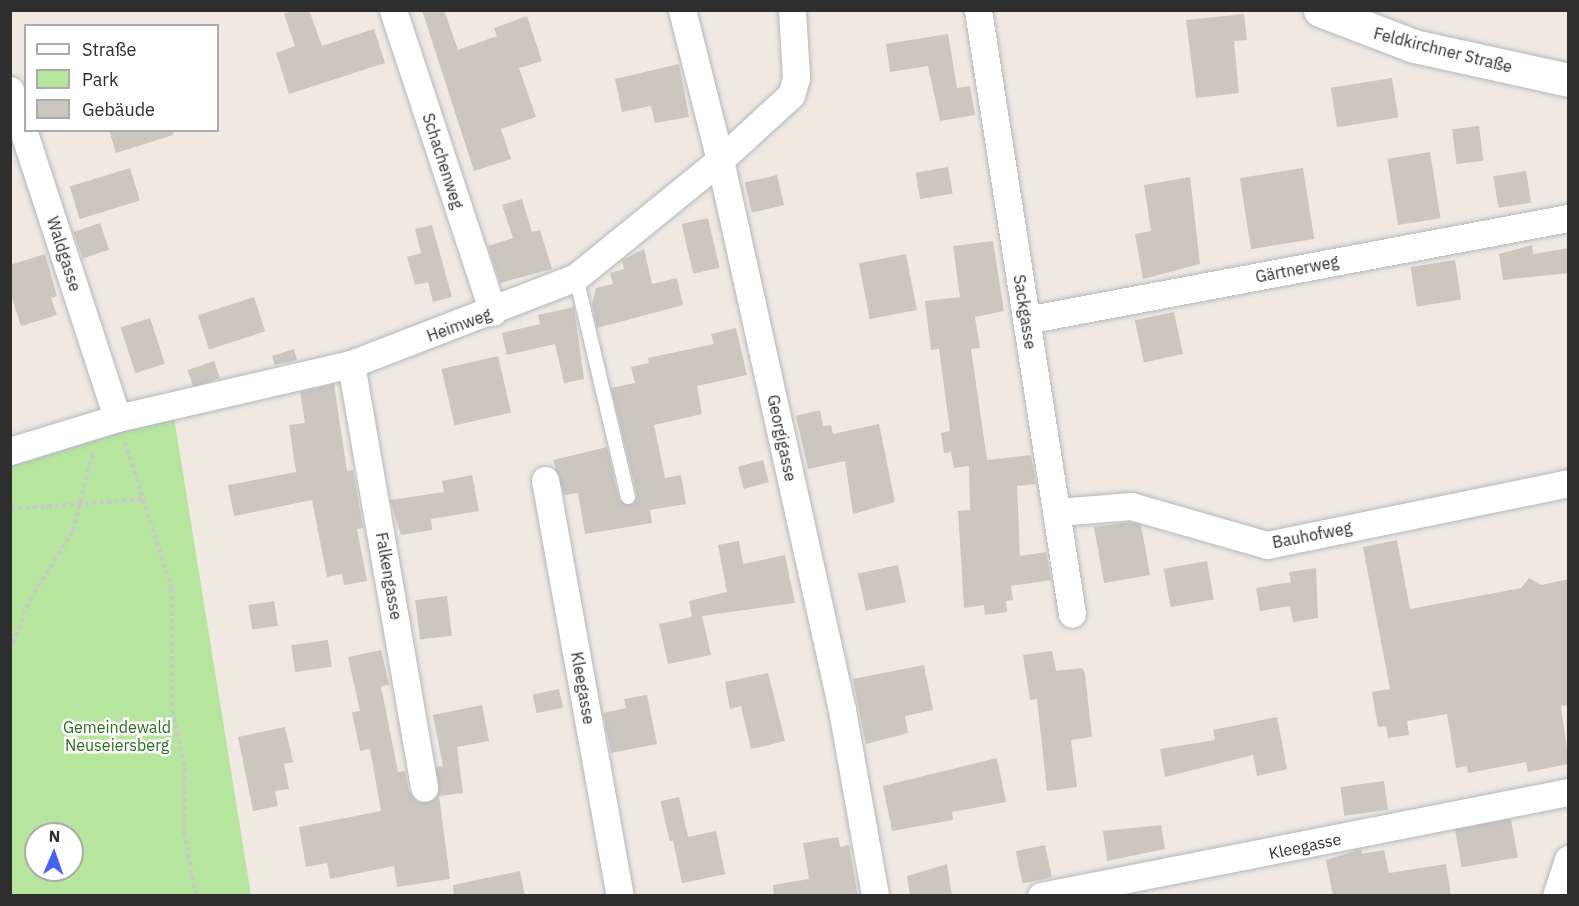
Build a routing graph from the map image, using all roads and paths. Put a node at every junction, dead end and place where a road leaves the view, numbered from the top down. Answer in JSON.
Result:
{"nodes":[{"id":1,"x":393,"y":10,"type":"edge"},
{"id":2,"x":682,"y":10,"type":"edge"},
{"id":3,"x":792,"y":10,"type":"edge"},
{"id":4,"x":978,"y":10,"type":"edge"},
{"id":5,"x":1320,"y":10,"type":"edge"},
{"id":6,"x":1569,"y":80,"type":"edge"},
{"id":7,"x":10,"y":90,"type":"edge"},
{"id":8,"x":720,"y":160,"type":"junction"},
{"id":9,"x":1569,"y":218,"type":"edge"},
{"id":10,"x":576,"y":276,"type":"junction"},
{"id":11,"x":493,"y":312,"type":"junction"},
{"id":12,"x":1026,"y":320,"type":"junction"},
{"id":13,"x":351,"y":364,"type":"junction"},
{"id":14,"x":117,"y":418,"type":"junction"},
{"id":15,"x":89,"y":426,"type":"junction"},
{"id":16,"x":10,"y":451,"type":"edge"},
{"id":17,"x":545,"y":480,"type":"dead end"},
{"id":18,"x":1569,"y":483,"type":"edge"},
{"id":19,"x":628,"y":497,"type":"dead end"},
{"id":20,"x":146,"y":499,"type":"junction"},
{"id":21,"x":82,"y":501,"type":"junction"},
{"id":22,"x":10,"y":509,"type":"edge"},
{"id":23,"x":1058,"y":512,"type":"junction"},
{"id":24,"x":1072,"y":614,"type":"dead end"},
{"id":25,"x":10,"y":650,"type":"edge"},
{"id":26,"x":424,"y":788,"type":"dead end"},
{"id":27,"x":1569,"y":792,"type":"edge"},
{"id":28,"x":1569,"y":859,"type":"edge"},
{"id":29,"x":196,"y":896,"type":"edge"},
{"id":30,"x":620,"y":896,"type":"edge"},
{"id":31,"x":874,"y":896,"type":"edge"},
{"id":32,"x":1041,"y":896,"type":"edge"},
{"id":33,"x":1556,"y":896,"type":"edge"}],
"edges":[{"from":1,"to":11,"type":"street","name":"Schachenweg"},
{"from":2,"to":8,"type":"street"},
{"from":3,"to":8,"type":"street"},
{"from":4,"to":12,"type":"street","name":"Sackgasse"},
{"from":5,"to":6,"type":"street","name":"Feldkirchner Straße"},
{"from":7,"to":14,"type":"street","name":"Waldgasse"},
{"from":8,"to":10,"type":"street","name":"Heimweg"},
{"from":8,"to":31,"type":"street","name":"Georgigasse"},
{"from":9,"to":12,"type":"street","name":"Gärtnerweg"},
{"from":10,"to":11,"type":"street","name":"Heimweg"},
{"from":10,"to":19,"type":"lane"},
{"from":11,"to":13,"type":"street","name":"Heimweg"},
{"from":12,"to":23,"type":"street","name":"Sackgasse"},
{"from":13,"to":14,"type":"street","name":"Heimweg"},
{"from":13,"to":26,"type":"street","name":"Falkengasse"},
{"from":14,"to":15,"type":"street","name":"Heimweg"},
{"from":14,"to":20,"type":"path"},
{"from":15,"to":16,"type":"street","name":"Heimweg"},
{"from":15,"to":21,"type":"path"},
{"from":17,"to":30,"type":"street","name":"Kleegasse"},
{"from":18,"to":23,"type":"street","name":"Bauhofweg"},
{"from":20,"to":21,"type":"path"},
{"from":20,"to":29,"type":"path"},
{"from":21,"to":22,"type":"path"},
{"from":21,"to":25,"type":"path"},
{"from":23,"to":24,"type":"street","name":"Sackgasse"},
{"from":27,"to":32,"type":"street","name":"Kleegasse"},
{"from":28,"to":33,"type":"street"}]}
